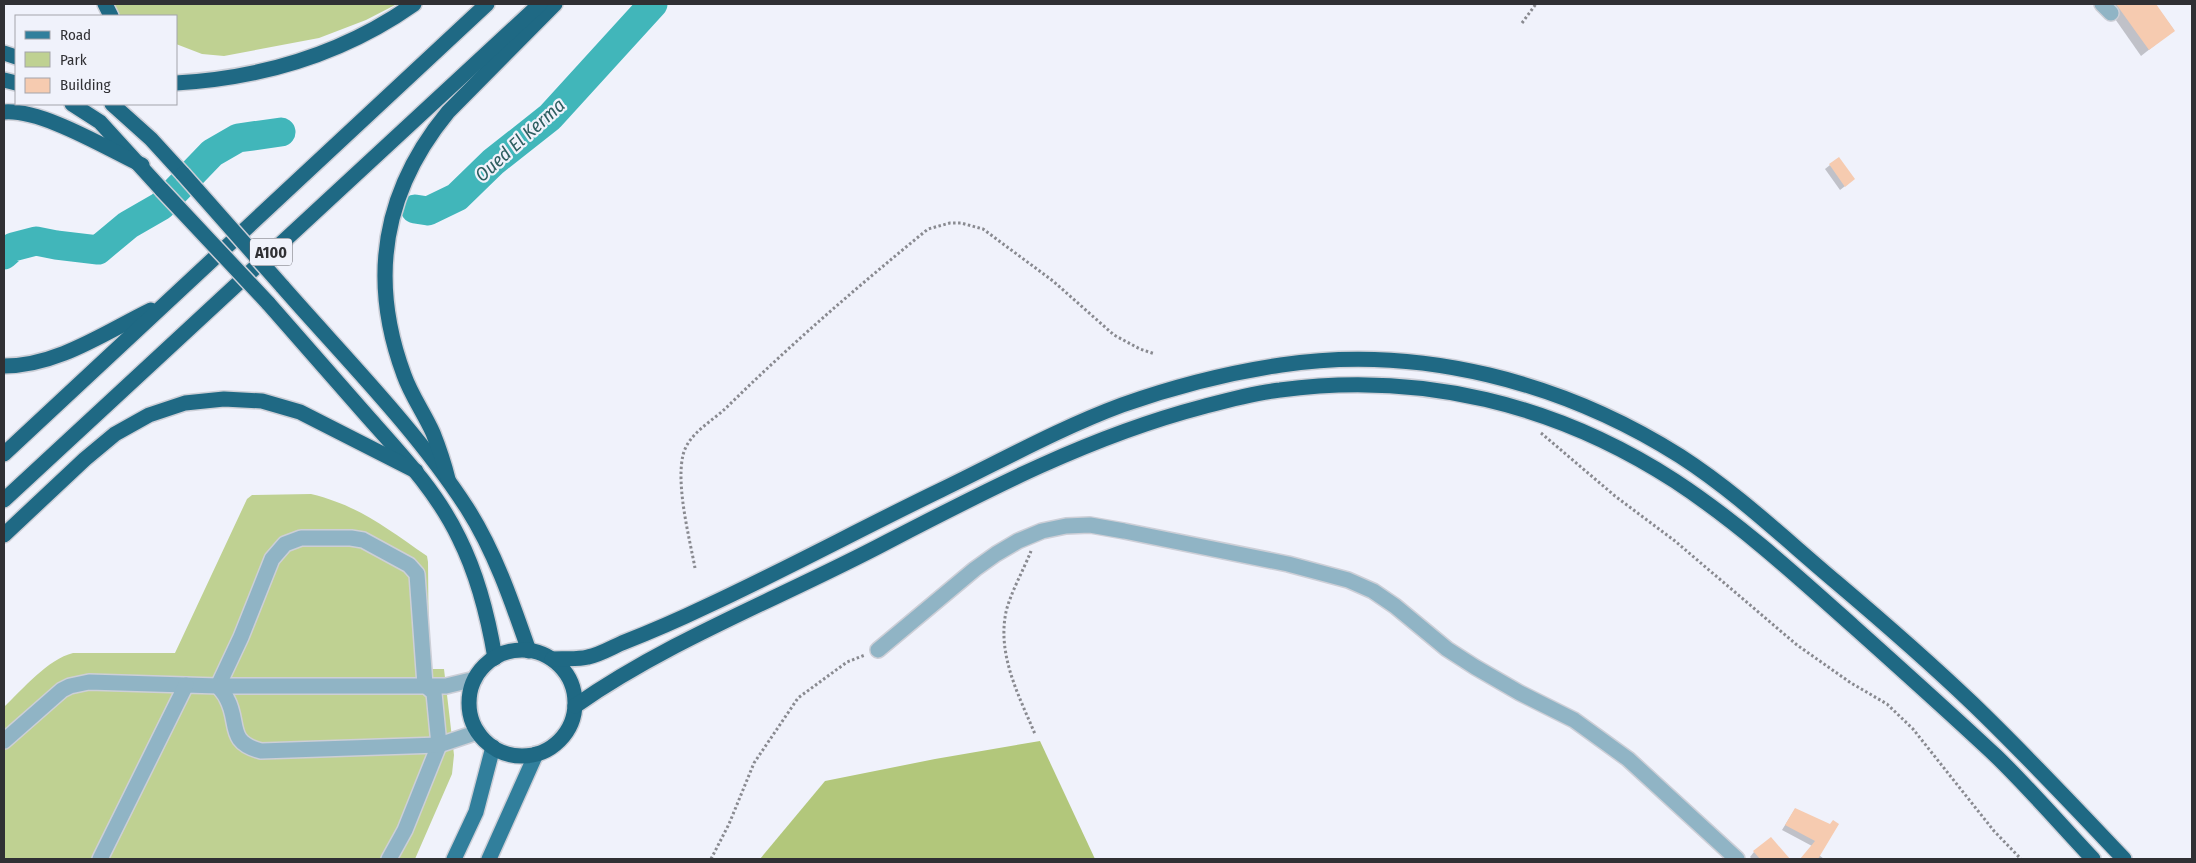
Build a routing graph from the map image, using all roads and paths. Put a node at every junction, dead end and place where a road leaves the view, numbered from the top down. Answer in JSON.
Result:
{"nodes":[{"id":1,"x":414,"y":4,"type":"edge"},
{"id":2,"x":488,"y":4,"type":"edge"},
{"id":3,"x":540,"y":4,"type":"edge"},
{"id":4,"x":555,"y":4,"type":"edge"},
{"id":5,"x":1536,"y":4,"type":"edge"},
{"id":6,"x":1522,"y":23,"type":"dead end"},
{"id":7,"x":178,"y":72,"type":"edge"},
{"id":8,"x":203,"y":81,"type":"junction"},
{"id":9,"x":178,"y":82,"type":"edge"},
{"id":10,"x":74,"y":105,"type":"edge"},
{"id":11,"x":113,"y":105,"type":"edge"},
{"id":12,"x":4,"y":112,"type":"edge"},
{"id":13,"x":142,"y":165,"type":"junction"},
{"id":14,"x":166,"y":303,"type":"junction"},
{"id":15,"x":1155,"y":354,"type":"dead end"},
{"id":16,"x":4,"y":366,"type":"edge"},
{"id":17,"x":1540,"y":432,"type":"dead end"},
{"id":18,"x":4,"y":454,"type":"edge"},
{"id":19,"x":416,"y":471,"type":"junction"},
{"id":20,"x":448,"y":480,"type":"junction"},
{"id":21,"x":4,"y":500,"type":"edge"},
{"id":22,"x":1042,"y":531,"type":"junction"},
{"id":23,"x":4,"y":535,"type":"edge"},
{"id":24,"x":695,"y":568,"type":"dead end"},
{"id":25,"x":878,"y":650,"type":"joint"},
{"id":26,"x":529,"y":651,"type":"junction"},
{"id":27,"x":495,"y":658,"type":"junction"},
{"id":28,"x":552,"y":659,"type":"junction"},
{"id":29,"x":476,"y":679,"type":"junction"},
{"id":30,"x":186,"y":685,"type":"junction"},
{"id":31,"x":425,"y":685,"type":"junction"},
{"id":32,"x":218,"y":686,"type":"junction"},
{"id":33,"x":575,"y":706,"type":"junction"},
{"id":34,"x":478,"y":732,"type":"junction"},
{"id":35,"x":1035,"y":734,"type":"dead end"},
{"id":36,"x":4,"y":741,"type":"edge"},
{"id":37,"x":439,"y":744,"type":"junction"},
{"id":38,"x":493,"y":747,"type":"junction"},
{"id":39,"x":536,"y":754,"type":"junction"},
{"id":40,"x":100,"y":859,"type":"edge"},
{"id":41,"x":389,"y":859,"type":"edge"},
{"id":42,"x":454,"y":859,"type":"edge"},
{"id":43,"x":489,"y":859,"type":"edge"},
{"id":44,"x":711,"y":859,"type":"edge"},
{"id":45,"x":1737,"y":859,"type":"edge"},
{"id":46,"x":2021,"y":859,"type":"edge"},
{"id":47,"x":2093,"y":859,"type":"edge"},
{"id":48,"x":2124,"y":859,"type":"edge"}],
"edges":[{"from":1,"to":8,"type":"highway"},
{"from":2,"to":14,"type":"highway","number":"A100"},
{"from":3,"to":21,"type":"highway","number":"A100"},
{"from":4,"to":20,"type":"highway"},
{"from":5,"to":6,"type":"path"},
{"from":7,"to":8,"type":"highway"},
{"from":8,"to":9,"type":"highway"},
{"from":10,"to":13,"type":"highway"},
{"from":11,"to":20,"type":"highway","bridge":true},
{"from":12,"to":13,"type":"highway"},
{"from":13,"to":19,"type":"highway","bridge":true},
{"from":14,"to":16,"type":"highway"},
{"from":14,"to":18,"type":"highway","number":"A100"},
{"from":15,"to":24,"type":"path"},
{"from":17,"to":46,"type":"path"},
{"from":19,"to":23,"type":"highway"},
{"from":19,"to":27,"type":"highway"},
{"from":20,"to":26,"type":"highway"},
{"from":22,"to":25,"type":"street"},
{"from":22,"to":35,"type":"path"},
{"from":22,"to":45,"type":"street"},
{"from":25,"to":44,"type":"path"},
{"from":26,"to":27,"type":"highway"},
{"from":26,"to":28,"type":"highway"},
{"from":27,"to":29,"type":"highway"},
{"from":28,"to":33,"type":"highway"},
{"from":28,"to":48,"type":"highway"},
{"from":29,"to":31,"type":"street"},
{"from":29,"to":34,"type":"highway"},
{"from":30,"to":32,"type":"street"},
{"from":30,"to":36,"type":"street"},
{"from":30,"to":40,"type":"street"},
{"from":31,"to":32,"type":"street"},
{"from":31,"to":32,"type":"street"},
{"from":31,"to":37,"type":"street"},
{"from":32,"to":37,"type":"street"},
{"from":33,"to":39,"type":"highway"},
{"from":33,"to":47,"type":"highway"},
{"from":34,"to":37,"type":"street"},
{"from":34,"to":38,"type":"highway"},
{"from":37,"to":41,"type":"street"},
{"from":38,"to":39,"type":"highway"},
{"from":38,"to":42,"type":"main road"},
{"from":39,"to":43,"type":"main road"}]}
